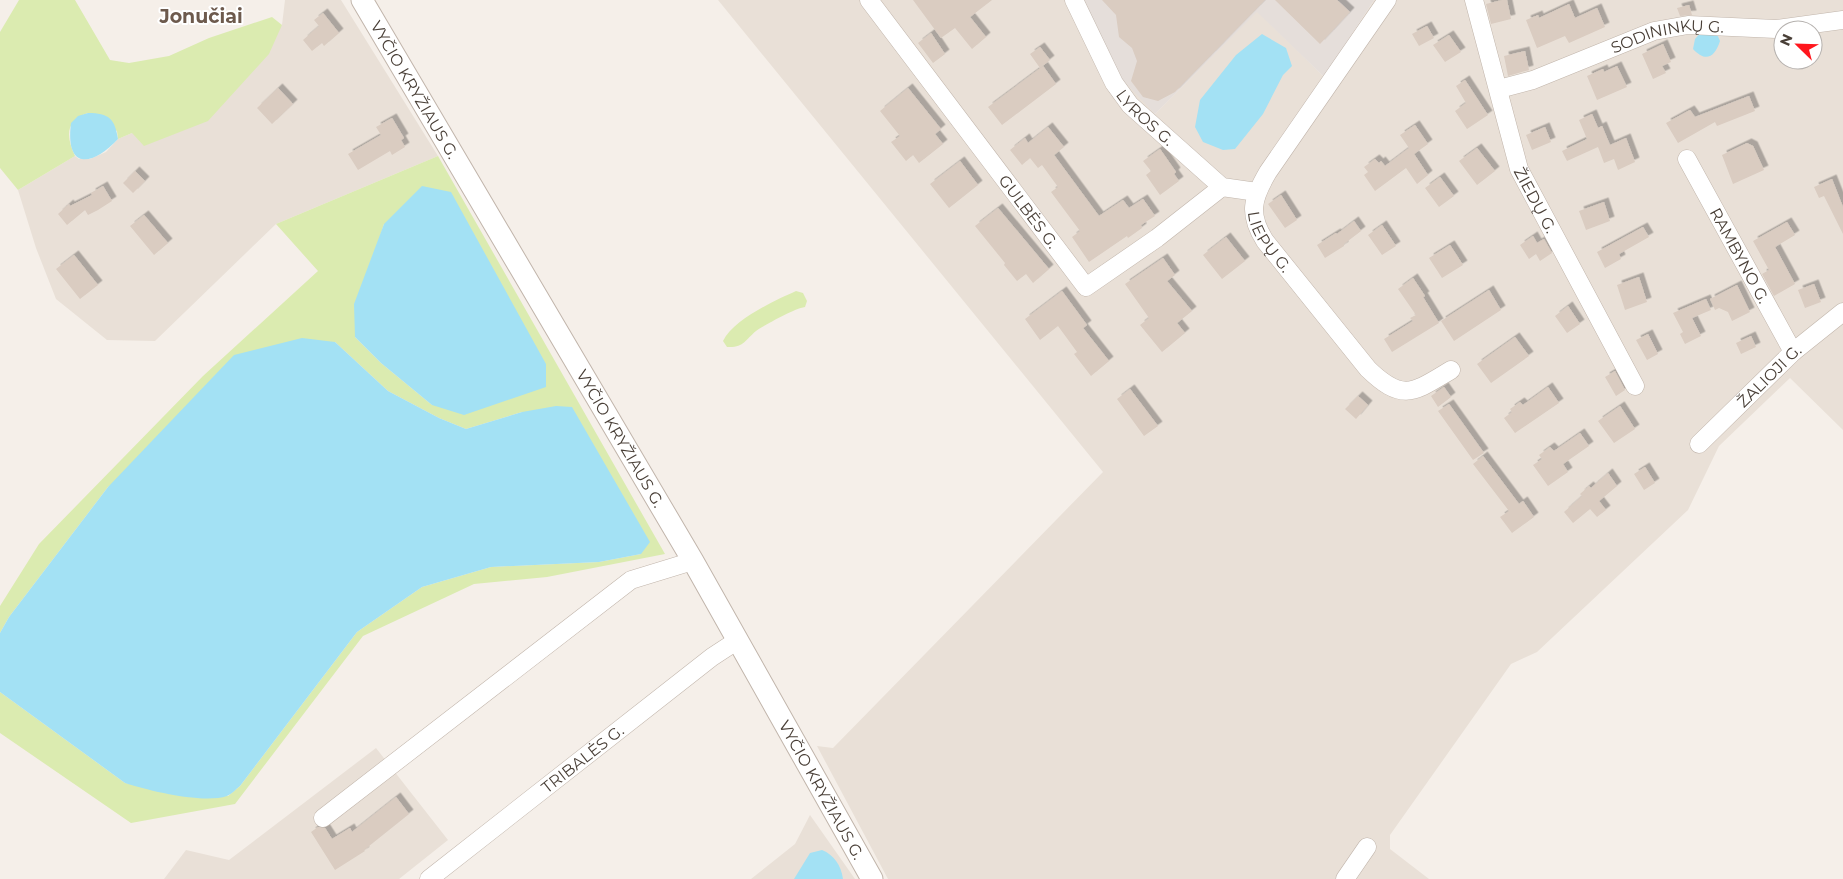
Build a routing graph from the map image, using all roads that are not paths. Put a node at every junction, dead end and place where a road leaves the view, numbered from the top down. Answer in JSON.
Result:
{"nodes":[{"id":1,"x":362,"y":0,"type":"edge"},
{"id":2,"x":869,"y":0,"type":"edge"},
{"id":3,"x":1074,"y":0,"type":"edge"},
{"id":4,"x":1387,"y":0,"type":"edge"},
{"id":5,"x":1474,"y":0,"type":"edge"},
{"id":6,"x":1843,"y":20,"type":"edge"},
{"id":7,"x":1499,"y":89,"type":"junction"},
{"id":8,"x":1687,"y":159,"type":"dead end"},
{"id":9,"x":1222,"y":187,"type":"junction"},
{"id":10,"x":1257,"y":192,"type":"junction"},
{"id":11,"x":1843,"y":312,"type":"edge"},
{"id":12,"x":1793,"y":352,"type":"junction"},
{"id":13,"x":1451,"y":370,"type":"dead end"},
{"id":14,"x":1635,"y":386,"type":"dead end"},
{"id":15,"x":1699,"y":444,"type":"dead end"},
{"id":16,"x":693,"y":560,"type":"junction"},
{"id":17,"x":738,"y":640,"type":"junction"},
{"id":18,"x":323,"y":818,"type":"dead end"},
{"id":19,"x":1367,"y":848,"type":"dead end"},
{"id":20,"x":429,"y":879,"type":"edge"},
{"id":21,"x":872,"y":879,"type":"edge"},
{"id":22,"x":1345,"y":879,"type":"edge"}],
"edges":[{"from":1,"to":16,"type":"street","name":"VYČIO KRYŽIAUS G."},
{"from":2,"to":9,"type":"street","name":"GULBĖS G."},
{"from":3,"to":9,"type":"street","name":"LYROS G."},
{"from":4,"to":10,"type":"street","name":"LIEPŲ G."},
{"from":5,"to":7,"type":"street","name":"ŽIEDŲ G."},
{"from":6,"to":7,"type":"street","name":"SODININKŲ G."},
{"from":7,"to":14,"type":"street","name":"ŽIEDŲ G."},
{"from":8,"to":12,"type":"street","name":"RAMBYNO G."},
{"from":9,"to":10,"type":"street"},
{"from":10,"to":13,"type":"street","name":"LIEPŲ G."},
{"from":11,"to":12,"type":"street","name":"ŽALIOJI G."},
{"from":12,"to":15,"type":"street","name":"ŽALIOJI G."},
{"from":16,"to":17,"type":"street","name":"VYČIO KRYŽIAUS G."},
{"from":16,"to":18,"type":"street"},
{"from":17,"to":20,"type":"street","name":"TRIBALĖS G."},
{"from":17,"to":21,"type":"street","name":"VYČIO KRYŽIAUS G."},
{"from":19,"to":22,"type":"street"}]}
